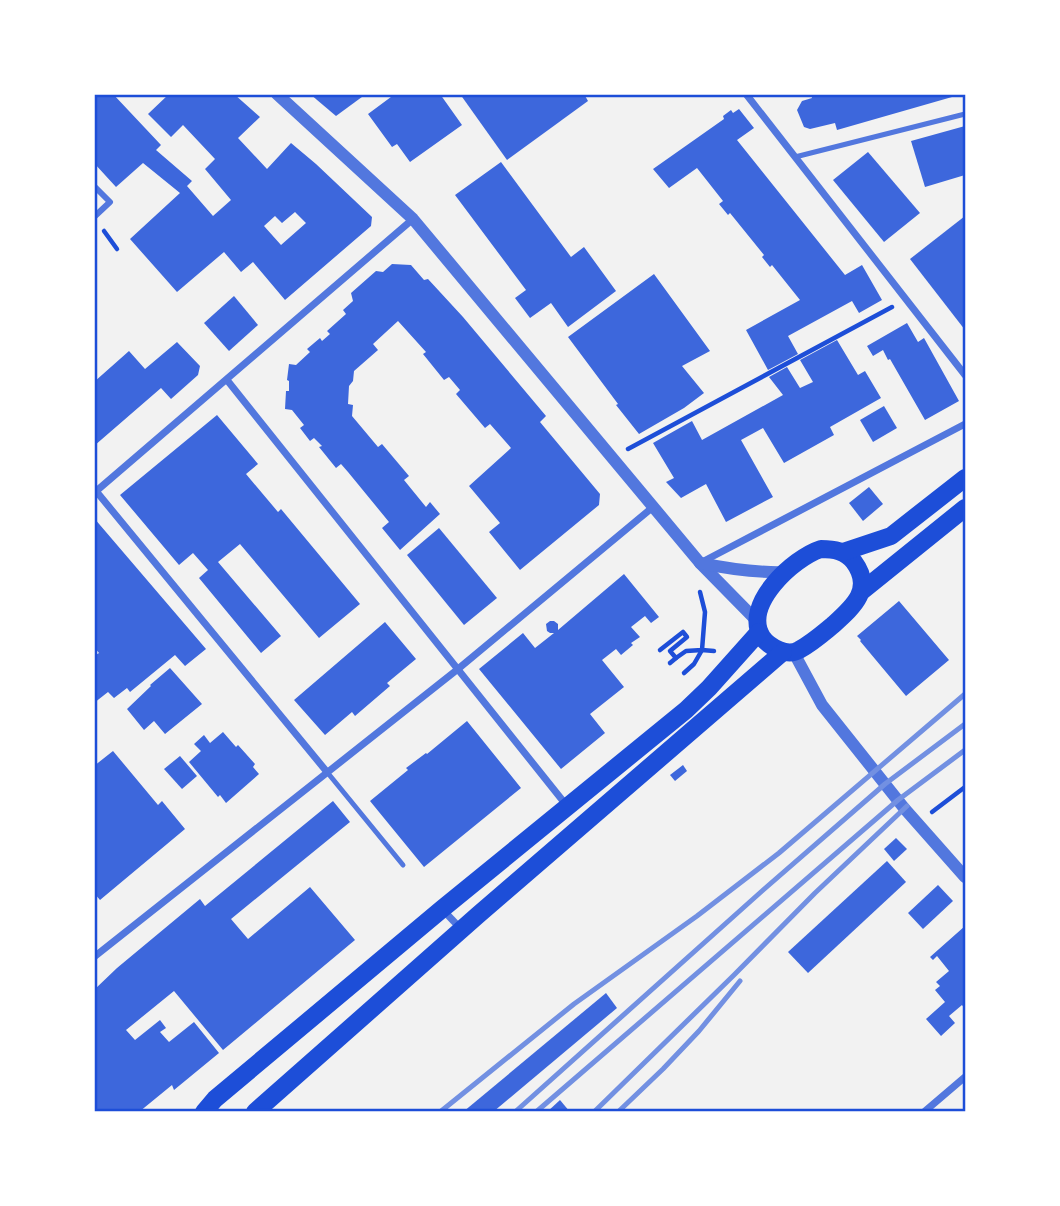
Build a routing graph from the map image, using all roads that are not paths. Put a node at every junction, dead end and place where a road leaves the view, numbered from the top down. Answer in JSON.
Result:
{"nodes":[{"id":1,"x":277,"y":94,"type":"edge"},
{"id":2,"x":746,"y":94,"type":"edge"},
{"id":3,"x":965,"y":114,"type":"edge"},
{"id":4,"x":795,"y":157,"type":"junction"},
{"id":5,"x":94,"y":186,"type":"edge"},
{"id":6,"x":94,"y":217,"type":"edge"},
{"id":7,"x":413,"y":219,"type":"junction"},
{"id":8,"x":965,"y":374,"type":"edge"},
{"id":9,"x":227,"y":380,"type":"junction"},
{"id":10,"x":965,"y":424,"type":"edge"},
{"id":11,"x":965,"y":478,"type":"edge"},
{"id":12,"x":95,"y":492,"type":"edge"},
{"id":13,"x":653,"y":507,"type":"junction"},
{"id":14,"x":965,"y":508,"type":"edge"},
{"id":15,"x":843,"y":552,"type":"junction"},
{"id":16,"x":700,"y":563,"type":"junction"},
{"id":17,"x":787,"y":572,"type":"junction"},
{"id":18,"x":862,"y":590,"type":"junction"},
{"id":19,"x":758,"y":626,"type":"junction"},
{"id":20,"x":789,"y":652,"type":"junction"},
{"id":21,"x":458,"y":668,"type":"junction"},
{"id":22,"x":327,"y":772,"type":"junction"},
{"id":23,"x":568,"y":807,"type":"junction"},
{"id":24,"x":403,"y":865,"type":"dead end"},
{"id":25,"x":965,"y":877,"type":"edge"},
{"id":26,"x":442,"y":909,"type":"junction"},
{"id":27,"x":461,"y":930,"type":"junction"},
{"id":28,"x":94,"y":957,"type":"edge"},
{"id":29,"x":965,"y":1077,"type":"edge"},
{"id":30,"x":204,"y":1111,"type":"edge"},
{"id":31,"x":255,"y":1111,"type":"edge"},
{"id":32,"x":924,"y":1111,"type":"edge"}],
"edges":[{"from":1,"to":7,"type":"street"},
{"from":2,"to":4,"type":"street"},
{"from":3,"to":4,"type":"lane"},
{"from":4,"to":8,"type":"street"},
{"from":5,"to":6,"type":"street"},
{"from":7,"to":9,"type":"street"},
{"from":7,"to":13,"type":"street"},
{"from":9,"to":12,"type":"street"},
{"from":9,"to":21,"type":"street"},
{"from":10,"to":16,"type":"street"},
{"from":11,"to":15,"type":"main road"},
{"from":12,"to":22,"type":"street"},
{"from":13,"to":16,"type":"street"},
{"from":13,"to":21,"type":"street"},
{"from":14,"to":18,"type":"main road"},
{"from":15,"to":17,"type":"main road"},
{"from":15,"to":18,"type":"main road"},
{"from":16,"to":17,"type":"street"},
{"from":16,"to":19,"type":"street"},
{"from":17,"to":19,"type":"main road"},
{"from":18,"to":20,"type":"main road"},
{"from":19,"to":20,"type":"main road"},
{"from":19,"to":23,"type":"main road"},
{"from":20,"to":25,"type":"street"},
{"from":20,"to":27,"type":"main road"},
{"from":21,"to":22,"type":"street"},
{"from":21,"to":23,"type":"street"},
{"from":22,"to":24,"type":"lane"},
{"from":22,"to":28,"type":"street"},
{"from":23,"to":26,"type":"main road"},
{"from":26,"to":27,"type":"street"},
{"from":26,"to":30,"type":"main road"},
{"from":27,"to":31,"type":"main road"},
{"from":29,"to":32,"type":"street"}]}
